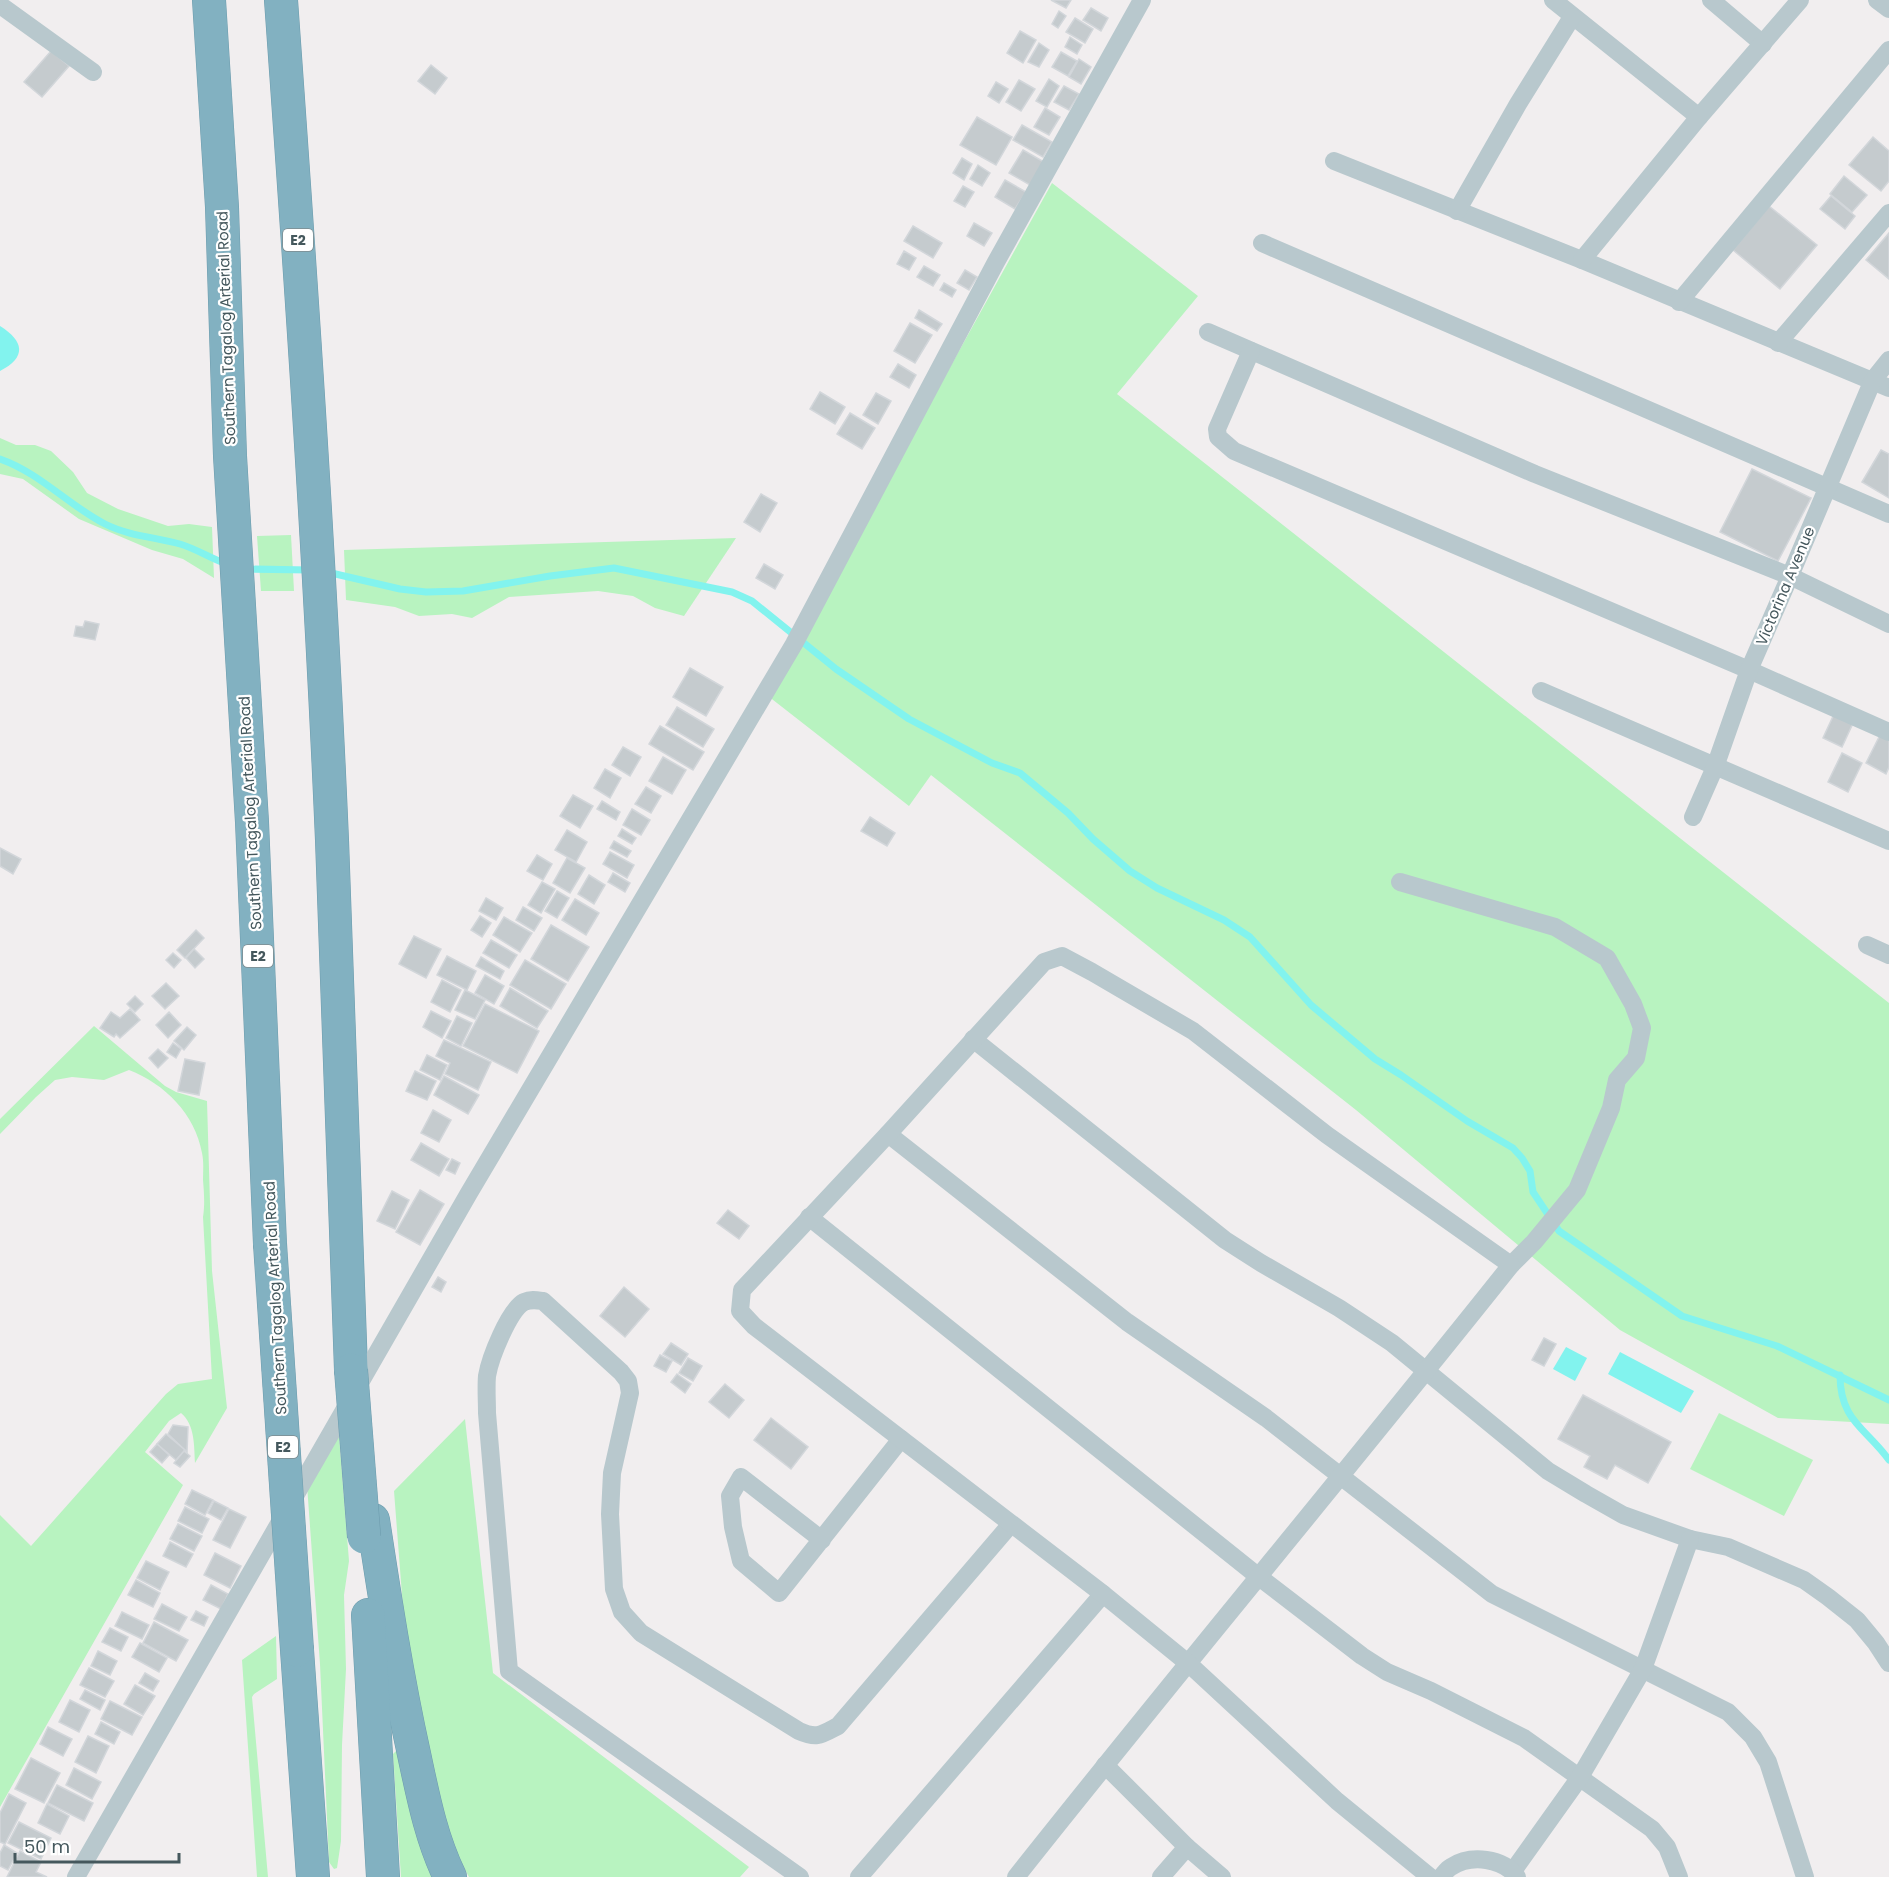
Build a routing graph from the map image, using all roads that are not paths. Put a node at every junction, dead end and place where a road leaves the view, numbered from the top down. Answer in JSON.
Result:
{"nodes":[{"id":1,"x":209,"y":0,"type":"edge"},
{"id":2,"x":280,"y":0,"type":"edge"},
{"id":3,"x":1142,"y":0,"type":"edge"},
{"id":4,"x":1553,"y":0,"type":"edge"},
{"id":5,"x":1711,"y":0,"type":"edge"},
{"id":6,"x":1800,"y":0,"type":"edge"},
{"id":7,"x":1877,"y":0,"type":"edge"},
{"id":8,"x":0,"y":5,"type":"edge"},
{"id":9,"x":1889,"y":9,"type":"edge"},
{"id":10,"x":1572,"y":17,"type":"junction"},
{"id":11,"x":1763,"y":44,"type":"junction"},
{"id":12,"x":1889,"y":50,"type":"edge"},
{"id":13,"x":93,"y":72,"type":"dead end"},
{"id":14,"x":1699,"y":117,"type":"junction"},
{"id":15,"x":1334,"y":161,"type":"dead end"},
{"id":16,"x":1457,"y":211,"type":"junction"},
{"id":17,"x":1889,"y":213,"type":"edge"},
{"id":18,"x":1262,"y":243,"type":"dead end"},
{"id":19,"x":1582,"y":260,"type":"junction"},
{"id":20,"x":1678,"y":302,"type":"junction"},
{"id":21,"x":1208,"y":332,"type":"dead end"},
{"id":22,"x":1778,"y":343,"type":"junction"},
{"id":23,"x":1251,"y":351,"type":"junction"},
{"id":24,"x":1889,"y":360,"type":"edge"},
{"id":25,"x":1881,"y":384,"type":"edge"},
{"id":26,"x":1827,"y":488,"type":"junction"},
{"id":27,"x":1889,"y":514,"type":"edge"},
{"id":28,"x":1791,"y":576,"type":"junction"},
{"id":29,"x":1889,"y":624,"type":"edge"},
{"id":30,"x":1749,"y":670,"type":"junction"},
{"id":31,"x":1541,"y":691,"type":"dead end"},
{"id":32,"x":1889,"y":732,"type":"edge"},
{"id":33,"x":1714,"y":767,"type":"junction"},
{"id":34,"x":1693,"y":817,"type":"dead end"},
{"id":35,"x":1889,"y":841,"type":"edge"},
{"id":36,"x":1400,"y":882,"type":"dead end"},
{"id":37,"x":1867,"y":945,"type":"dead end"},
{"id":38,"x":1889,"y":954,"type":"edge"},
{"id":39,"x":973,"y":1039,"type":"junction"},
{"id":40,"x":888,"y":1134,"type":"junction"},
{"id":41,"x":809,"y":1218,"type":"junction"},
{"id":42,"x":1511,"y":1265,"type":"junction"},
{"id":43,"x":1427,"y":1371,"type":"junction"},
{"id":44,"x":901,"y":1439,"type":"junction"},
{"id":45,"x":1343,"y":1476,"type":"junction"},
{"id":46,"x":1011,"y":1524,"type":"junction"},
{"id":47,"x":369,"y":1529,"type":"junction"},
{"id":48,"x":1690,"y":1539,"type":"junction"},
{"id":49,"x":822,"y":1540,"type":"junction"},
{"id":50,"x":1259,"y":1577,"type":"junction"},
{"id":51,"x":1102,"y":1594,"type":"junction"},
{"id":52,"x":1889,"y":1663,"type":"edge"},
{"id":53,"x":1189,"y":1664,"type":"junction"},
{"id":54,"x":1643,"y":1669,"type":"junction"},
{"id":55,"x":1105,"y":1765,"type":"junction"},
{"id":56,"x":1580,"y":1777,"type":"junction"},
{"id":57,"x":1187,"y":1846,"type":"junction"},
{"id":58,"x":1515,"y":1874,"type":"edge"},
{"id":59,"x":76,"y":1877,"type":"edge"},
{"id":60,"x":313,"y":1877,"type":"edge"},
{"id":61,"x":383,"y":1877,"type":"edge"},
{"id":62,"x":450,"y":1877,"type":"edge"},
{"id":63,"x":800,"y":1877,"type":"edge"},
{"id":64,"x":859,"y":1877,"type":"edge"},
{"id":65,"x":1016,"y":1877,"type":"edge"},
{"id":66,"x":1161,"y":1877,"type":"edge"},
{"id":67,"x":1222,"y":1877,"type":"edge"},
{"id":68,"x":1430,"y":1877,"type":"edge"},
{"id":69,"x":1441,"y":1877,"type":"edge"},
{"id":70,"x":1679,"y":1877,"type":"edge"},
{"id":71,"x":1805,"y":1877,"type":"edge"}],
"edges":[{"from":1,"to":60,"type":"highway","name":"Southern Tagalog Arterial Road","number":"E2","bridge":true},
{"from":2,"to":47,"type":"highway","number":"E2","bridge":true},
{"from":3,"to":59,"type":"street"},
{"from":4,"to":10,"type":"street"},
{"from":5,"to":11,"type":"street"},
{"from":6,"to":11,"type":"street"},
{"from":7,"to":9,"type":"street"},
{"from":8,"to":13,"type":"street"},
{"from":10,"to":14,"type":"street"},
{"from":10,"to":16,"type":"street"},
{"from":11,"to":14,"type":"street"},
{"from":12,"to":20,"type":"street"},
{"from":14,"to":19,"type":"street"},
{"from":15,"to":16,"type":"street"},
{"from":16,"to":19,"type":"street"},
{"from":17,"to":22,"type":"street"},
{"from":18,"to":26,"type":"street"},
{"from":19,"to":20,"type":"street"},
{"from":20,"to":22,"type":"street"},
{"from":21,"to":23,"type":"street"},
{"from":22,"to":25,"type":"street"},
{"from":23,"to":28,"type":"street"},
{"from":23,"to":30,"type":"street"},
{"from":24,"to":25,"type":"street","name":"Victorina Avenue"},
{"from":25,"to":26,"type":"street","name":"Victorina Avenue"},
{"from":26,"to":27,"type":"street"},
{"from":26,"to":28,"type":"street","name":"Victorina Avenue"},
{"from":28,"to":29,"type":"street"},
{"from":28,"to":30,"type":"street","name":"Victorina Avenue"},
{"from":30,"to":32,"type":"street"},
{"from":30,"to":33,"type":"street","name":"Victorina Avenue"},
{"from":31,"to":33,"type":"street"},
{"from":33,"to":34,"type":"street","name":"Victorina Avenue"},
{"from":33,"to":35,"type":"street"},
{"from":36,"to":42,"type":"street"},
{"from":37,"to":38,"type":"street"},
{"from":39,"to":40,"type":"street"},
{"from":39,"to":42,"type":"street"},
{"from":39,"to":43,"type":"street"},
{"from":40,"to":41,"type":"street"},
{"from":40,"to":45,"type":"street"},
{"from":41,"to":44,"type":"street"},
{"from":41,"to":50,"type":"street"},
{"from":42,"to":43,"type":"street"},
{"from":43,"to":45,"type":"street"},
{"from":43,"to":48,"type":"street"},
{"from":44,"to":46,"type":"street"},
{"from":44,"to":49,"type":"street"},
{"from":45,"to":50,"type":"street"},
{"from":45,"to":54,"type":"street"},
{"from":46,"to":51,"type":"street"},
{"from":46,"to":63,"type":"street"},
{"from":47,"to":61,"type":"highway","number":"E2"},
{"from":47,"to":62,"type":"highway"},
{"from":48,"to":52,"type":"street"},
{"from":48,"to":54,"type":"street"},
{"from":49,"to":49,"type":"street"},
{"from":50,"to":53,"type":"street"},
{"from":50,"to":56,"type":"street"},
{"from":51,"to":53,"type":"street"},
{"from":51,"to":64,"type":"street"},
{"from":53,"to":55,"type":"street"},
{"from":53,"to":68,"type":"street"},
{"from":54,"to":56,"type":"street"},
{"from":54,"to":71,"type":"street"},
{"from":55,"to":57,"type":"street"},
{"from":55,"to":65,"type":"street"},
{"from":56,"to":58,"type":"street"},
{"from":56,"to":70,"type":"street"},
{"from":57,"to":66,"type":"street"},
{"from":57,"to":67,"type":"street"},
{"from":58,"to":69,"type":"street"}]}
